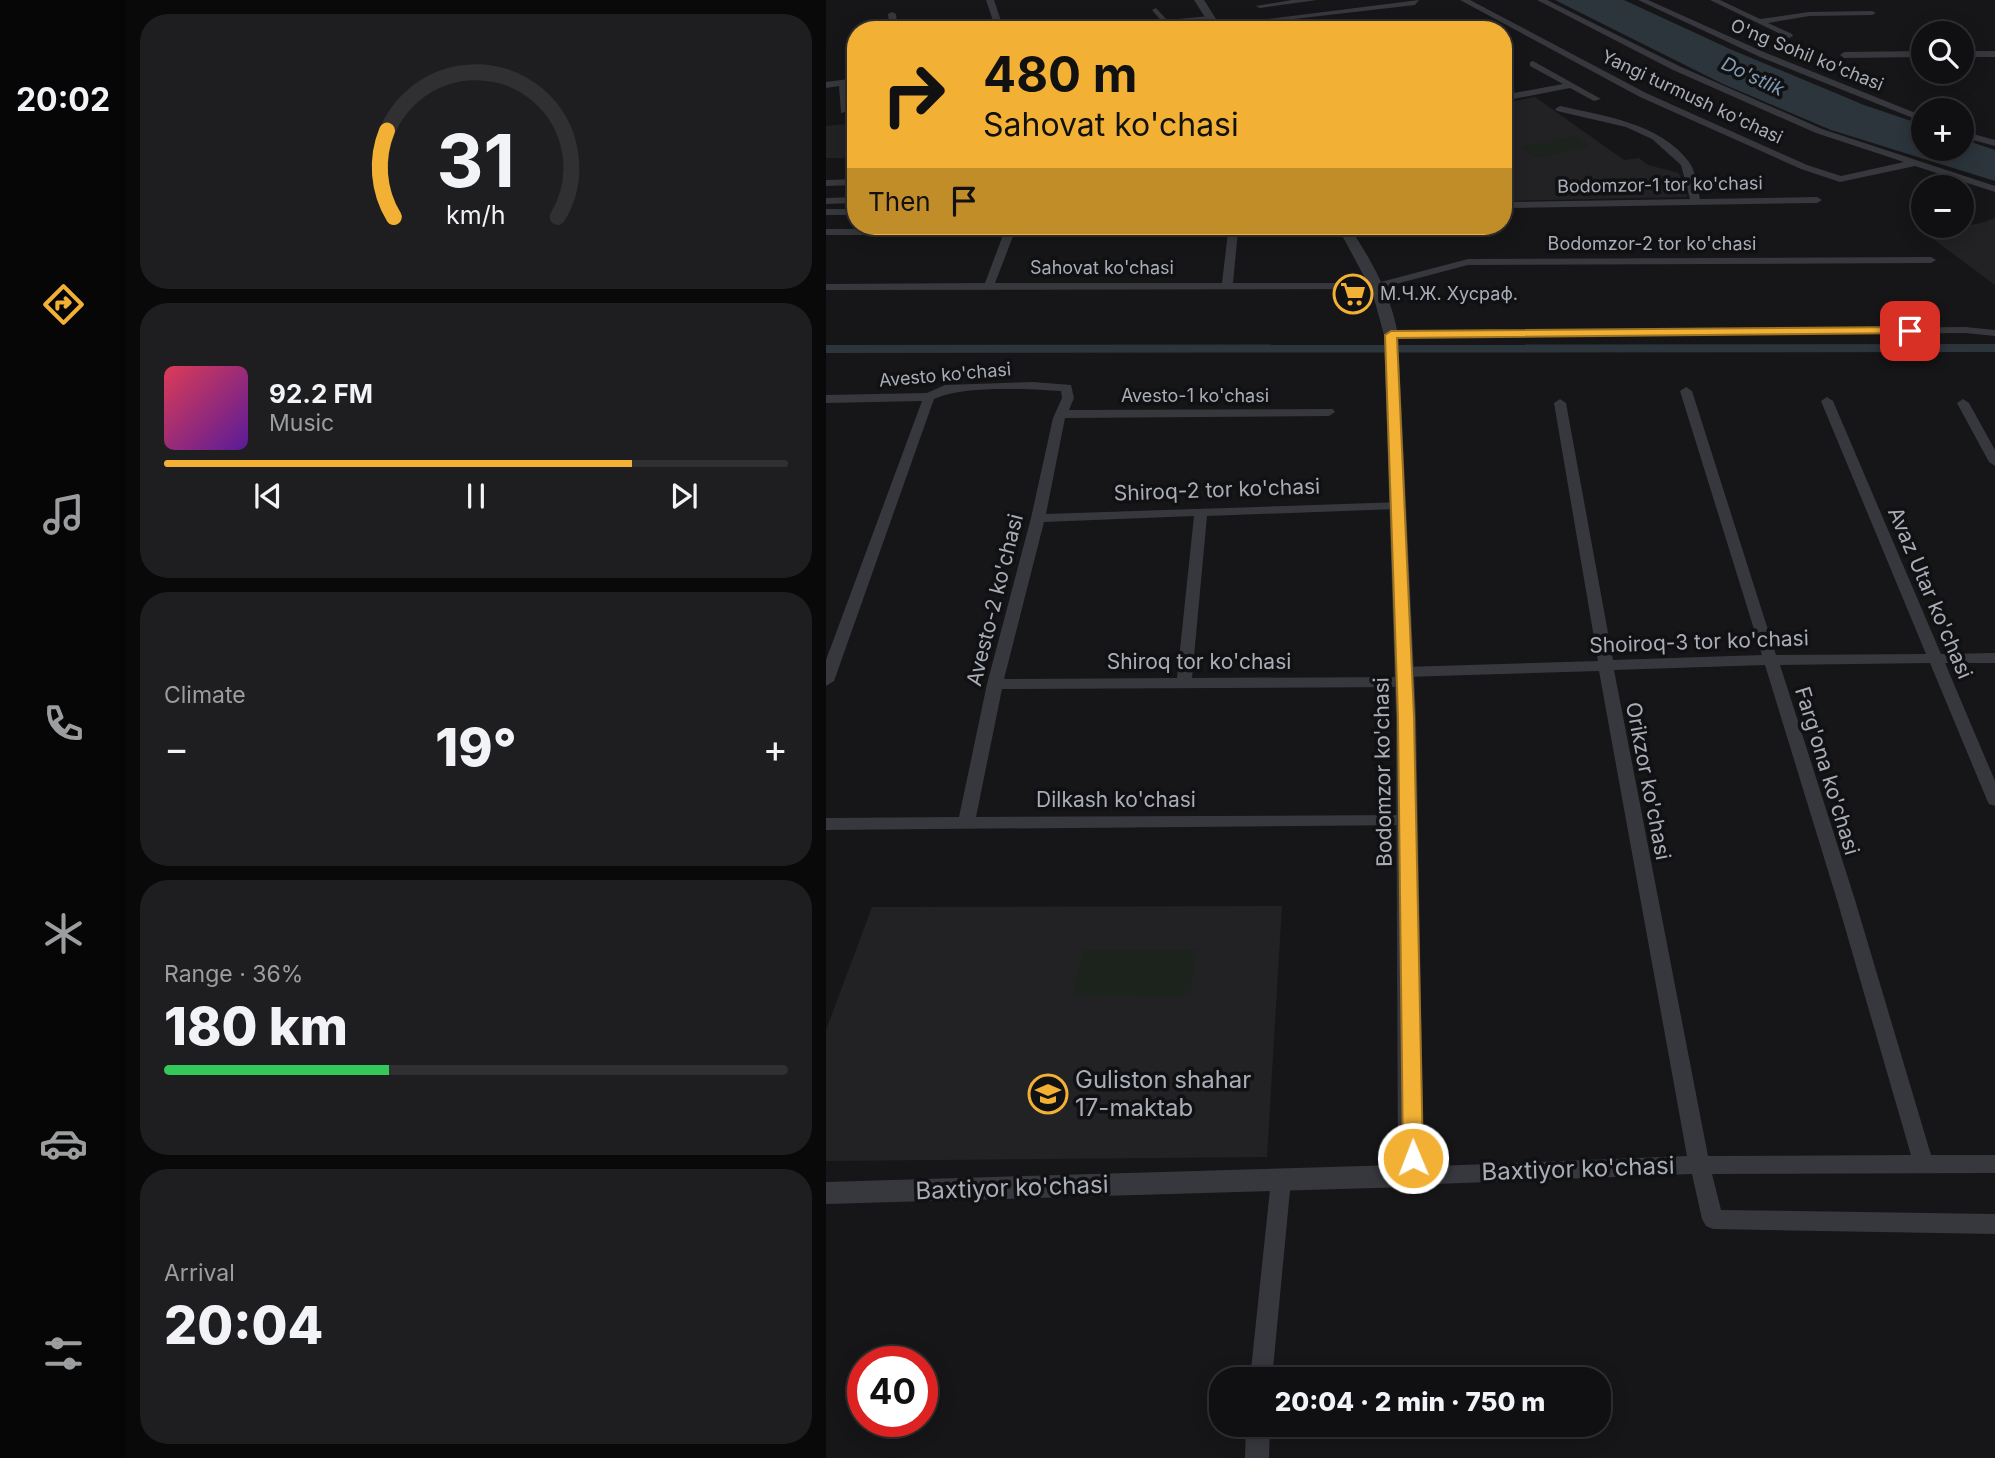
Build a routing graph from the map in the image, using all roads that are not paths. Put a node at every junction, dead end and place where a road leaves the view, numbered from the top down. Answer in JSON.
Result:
{"nodes":[{"id":1,"x":990,"y":0,"type":"edge"},
{"id":2,"x":1199,"y":0,"type":"edge"},
{"id":3,"x":1313,"y":0,"type":"edge"},
{"id":4,"x":1415,"y":0,"type":"edge"},
{"id":5,"x":1464,"y":0,"type":"edge"},
{"id":6,"x":1541,"y":0,"type":"edge"},
{"id":7,"x":1642,"y":0,"type":"edge"},
{"id":8,"x":1714,"y":0,"type":"edge"},
{"id":9,"x":1257,"y":3,"type":"edge"},
{"id":10,"x":1156,"y":9,"type":"dead end"},
{"id":11,"x":1872,"y":13,"type":"dead end"},
{"id":12,"x":892,"y":14,"type":"dead end"},
{"id":13,"x":1325,"y":15,"type":"junction"},
{"id":14,"x":1270,"y":20,"type":"junction"},
{"id":15,"x":893,"y":21,"type":"edge"},
{"id":16,"x":997,"y":21,"type":"edge"},
{"id":17,"x":1164,"y":21,"type":"edge"},
{"id":18,"x":1212,"y":21,"type":"edge"},
{"id":19,"x":1259,"y":21,"type":"edge"},
{"id":20,"x":1340,"y":21,"type":"edge"},
{"id":21,"x":1504,"y":21,"type":"edge"},
{"id":22,"x":1762,"y":21,"type":"junction"},
{"id":23,"x":1512,"y":25,"type":"edge"},
{"id":24,"x":1789,"y":36,"type":"dead end"},
{"id":25,"x":1911,"y":54,"type":"edge"},
{"id":26,"x":1974,"y":54,"type":"edge"},
{"id":27,"x":1995,"y":54,"type":"edge"},
{"id":28,"x":1844,"y":55,"type":"dead end"},
{"id":29,"x":1533,"y":64,"type":"dead end"},
{"id":30,"x":847,"y":82,"type":"edge"},
{"id":31,"x":843,"y":83,"type":"junction"},
{"id":32,"x":826,"y":85,"type":"edge"},
{"id":33,"x":1572,"y":85,"type":"junction"},
{"id":34,"x":1512,"y":89,"type":"edge"},
{"id":35,"x":1521,"y":95,"type":"junction"},
{"id":36,"x":1512,"y":96,"type":"edge"},
{"id":37,"x":1597,"y":99,"type":"dead end"},
{"id":38,"x":1560,"y":109,"type":"dead end"},
{"id":39,"x":844,"y":111,"type":"dead end"},
{"id":40,"x":1911,"y":114,"type":"edge"},
{"id":41,"x":1974,"y":137,"type":"edge"},
{"id":42,"x":1995,"y":143,"type":"edge"},
{"id":43,"x":1914,"y":163,"type":"junction"},
{"id":44,"x":847,"y":182,"type":"edge"},
{"id":45,"x":826,"y":183,"type":"edge"},
{"id":46,"x":1995,"y":189,"type":"edge"},
{"id":47,"x":847,"y":200,"type":"edge"},
{"id":48,"x":1817,"y":200,"type":"dead end"},
{"id":49,"x":826,"y":201,"type":"edge"},
{"id":50,"x":1696,"y":202,"type":"junction"},
{"id":51,"x":1512,"y":205,"type":"edge"},
{"id":52,"x":826,"y":212,"type":"edge"},
{"id":53,"x":847,"y":212,"type":"edge"},
{"id":54,"x":826,"y":232,"type":"edge"},
{"id":55,"x":847,"y":232,"type":"edge"},
{"id":56,"x":1008,"y":235,"type":"edge"},
{"id":57,"x":1233,"y":235,"type":"edge"},
{"id":58,"x":1348,"y":235,"type":"edge"},
{"id":59,"x":1931,"y":260,"type":"dead end"},
{"id":60,"x":1227,"y":285,"type":"junction"},
{"id":61,"x":989,"y":286,"type":"junction"},
{"id":62,"x":1377,"y":286,"type":"junction"},
{"id":63,"x":826,"y":287,"type":"edge"},
{"id":64,"x":1995,"y":333,"type":"edge"},
{"id":65,"x":1391,"y":338,"type":"junction"},
{"id":66,"x":1067,"y":388,"type":"joint"},
{"id":67,"x":1686,"y":391,"type":"dead end"},
{"id":68,"x":929,"y":397,"type":"junction"},
{"id":69,"x":826,"y":399,"type":"edge"},
{"id":70,"x":1827,"y":401,"type":"dead end"},
{"id":71,"x":1560,"y":403,"type":"dead end"},
{"id":72,"x":1963,"y":403,"type":"dead end"},
{"id":73,"x":1329,"y":412,"type":"dead end"},
{"id":74,"x":1061,"y":414,"type":"junction"},
{"id":75,"x":1995,"y":462,"type":"edge"},
{"id":76,"x":1397,"y":505,"type":"junction"},
{"id":77,"x":1201,"y":512,"type":"junction"},
{"id":78,"x":1038,"y":518,"type":"junction"},
{"id":79,"x":1934,"y":657,"type":"junction"},
{"id":80,"x":1995,"y":658,"type":"edge"},
{"id":81,"x":1771,"y":660,"type":"junction"},
{"id":82,"x":1605,"y":666,"type":"junction"},
{"id":83,"x":1404,"y":677,"type":"junction"},
{"id":84,"x":826,"y":681,"type":"edge"},
{"id":85,"x":995,"y":684,"type":"junction"},
{"id":86,"x":1184,"y":684,"type":"junction"},
{"id":87,"x":1995,"y":800,"type":"edge"},
{"id":88,"x":1407,"y":821,"type":"junction"},
{"id":89,"x":966,"y":823,"type":"junction"},
{"id":90,"x":826,"y":824,"type":"edge"},
{"id":91,"x":1995,"y":1164,"type":"edge"},
{"id":92,"x":1700,"y":1165,"type":"junction"},
{"id":93,"x":1924,"y":1165,"type":"junction"},
{"id":94,"x":1411,"y":1176,"type":"junction"},
{"id":95,"x":1281,"y":1180,"type":"junction"},
{"id":96,"x":826,"y":1193,"type":"edge"},
{"id":97,"x":1995,"y":1224,"type":"edge"},
{"id":98,"x":1262,"y":1367,"type":"edge"},
{"id":99,"x":1258,"y":1437,"type":"edge"},
{"id":100,"x":1257,"y":1458,"type":"edge"}],
"edges":[{"from":1,"to":16,"type":"street"},
{"from":2,"to":18,"type":"street"},
{"from":3,"to":9,"type":"street"},
{"from":4,"to":13,"type":"street"},
{"from":5,"to":21,"type":"street","name":"Yangi turmush ko'chasi"},
{"from":6,"to":43,"type":"street"},
{"from":7,"to":40,"type":"street","name":"O'ng Sohil ko'chasi"},
{"from":8,"to":22,"type":"street"},
{"from":9,"to":14,"type":"street"},
{"from":10,"to":17,"type":"street"},
{"from":11,"to":22,"type":"street"},
{"from":12,"to":15,"type":"street"},
{"from":13,"to":14,"type":"street"},
{"from":13,"to":20,"type":"street"},
{"from":14,"to":19,"type":"street"},
{"from":22,"to":24,"type":"street"},
{"from":23,"to":43,"type":"street","name":"Yangi turmush ko'chasi"},
{"from":25,"to":28,"type":"street"},
{"from":26,"to":27,"type":"street"},
{"from":29,"to":33,"type":"street"},
{"from":30,"to":31,"type":"street"},
{"from":31,"to":32,"type":"street"},
{"from":31,"to":39,"type":"street"},
{"from":33,"to":35,"type":"street"},
{"from":33,"to":37,"type":"street"},
{"from":34,"to":35,"type":"street"},
{"from":35,"to":36,"type":"street"},
{"from":38,"to":50,"type":"street"},
{"from":41,"to":42,"type":"street"},
{"from":43,"to":46,"type":"street"},
{"from":44,"to":45,"type":"street"},
{"from":47,"to":49,"type":"street"},
{"from":48,"to":50,"type":"street","name":"Bodomzor-1 tor ko'chasi"},
{"from":50,"to":51,"type":"street","name":"Bodomzor-1 tor ko'chasi"},
{"from":52,"to":53,"type":"street"},
{"from":54,"to":55,"type":"street"},
{"from":56,"to":61,"type":"street"},
{"from":57,"to":60,"type":"street"},
{"from":58,"to":62,"type":"street"},
{"from":59,"to":62,"type":"street","name":"Bodomzor-2 tor ko'chasi"},
{"from":60,"to":61,"type":"street","name":"Sahovat ko'chasi"},
{"from":60,"to":62,"type":"street","name":"Sahovat ko'chasi"},
{"from":61,"to":63,"type":"street","name":"Sahovat ko'chasi"},
{"from":62,"to":65,"type":"street"},
{"from":64,"to":65,"type":"street"},
{"from":65,"to":76,"type":"street","name":"Bodomzor ko'chasi"},
{"from":66,"to":68,"type":"street","name":"Avesto ko'chasi"},
{"from":66,"to":74,"type":"street","name":"Avesto-2 ko'chasi"},
{"from":67,"to":81,"type":"street","name":"Farg'ona ko'chasi"},
{"from":68,"to":69,"type":"street","name":"Avesto ko'chasi"},
{"from":68,"to":84,"type":"street"},
{"from":70,"to":79,"type":"street","name":"Avaz Utar ko'chasi"},
{"from":71,"to":82,"type":"street","name":"Orikzor ko'chasi"},
{"from":72,"to":75,"type":"street"},
{"from":73,"to":74,"type":"street","name":"Avesto-1 ko'chasi"},
{"from":74,"to":78,"type":"street","name":"Avesto-2 ko'chasi"},
{"from":76,"to":77,"type":"street","name":"Shiroq-2 tor ko'chasi"},
{"from":76,"to":83,"type":"street","name":"Bodomzor ko'chasi"},
{"from":77,"to":78,"type":"street","name":"Shiroq-2 tor ko'chasi"},
{"from":77,"to":86,"type":"street"},
{"from":78,"to":85,"type":"street","name":"Avesto-2 ko'chasi"},
{"from":79,"to":80,"type":"street","name":"Shoiroq-3 tor ko'chasi"},
{"from":79,"to":81,"type":"street","name":"Shoiroq-3 tor ko'chasi"},
{"from":79,"to":87,"type":"street","name":"Avaz Utar ko'chasi"},
{"from":81,"to":82,"type":"street","name":"Shoiroq-3 tor ko'chasi"},
{"from":81,"to":93,"type":"street","name":"Farg'ona ko'chasi"},
{"from":82,"to":83,"type":"street","name":"Shoiroq-3 tor ko'chasi"},
{"from":82,"to":92,"type":"street","name":"Orikzor ko'chasi"},
{"from":83,"to":86,"type":"street","name":"Shiroq tor ko'chasi"},
{"from":83,"to":88,"type":"street","name":"Bodomzor ko'chasi"},
{"from":85,"to":86,"type":"street","name":"Shiroq tor ko'chasi"},
{"from":85,"to":89,"type":"street","name":"Avesto-2 ko'chasi"},
{"from":88,"to":89,"type":"street","name":"Dilkash ko'chasi"},
{"from":88,"to":94,"type":"street","name":"Bodomzor ko'chasi"},
{"from":89,"to":90,"type":"street","name":"Dilkash ko'chasi"},
{"from":91,"to":93,"type":"street","name":"Baxtiyor ko'chasi"},
{"from":92,"to":93,"type":"street","name":"Baxtiyor ko'chasi"},
{"from":92,"to":94,"type":"street","name":"Baxtiyor ko'chasi"},
{"from":92,"to":97,"type":"street","name":"Orikzor ko'chasi"},
{"from":94,"to":95,"type":"street","name":"Baxtiyor ko'chasi"},
{"from":95,"to":96,"type":"street","name":"Baxtiyor ko'chasi"},
{"from":95,"to":98,"type":"street"},
{"from":99,"to":100,"type":"street"}]}
